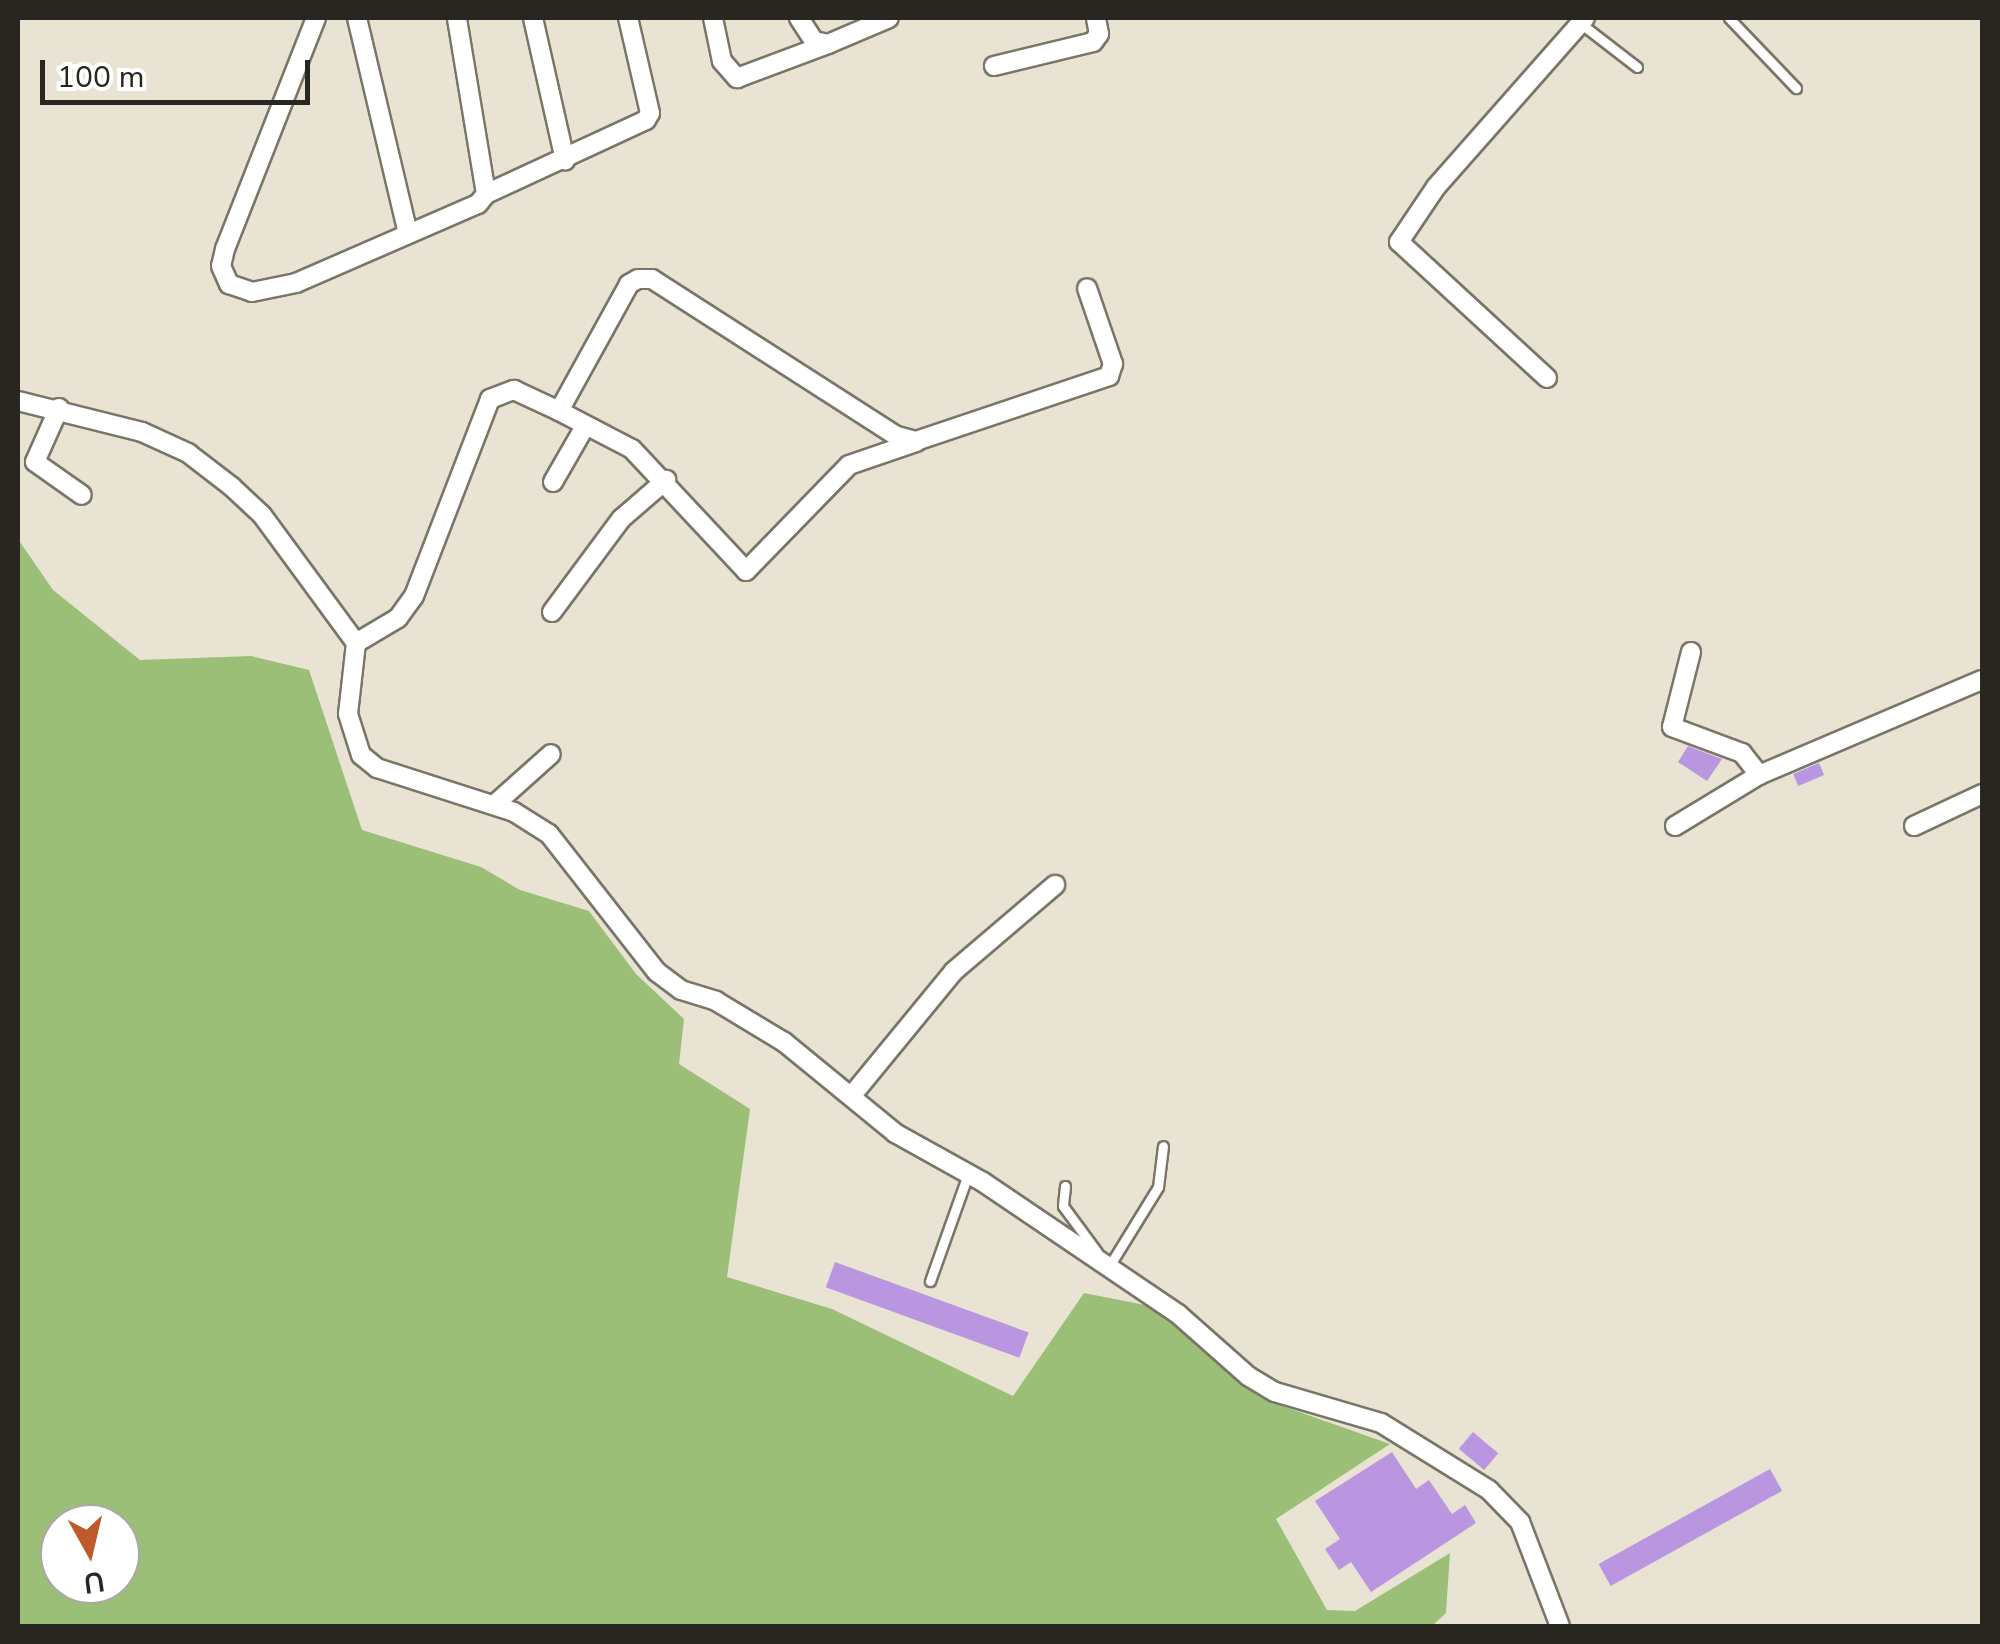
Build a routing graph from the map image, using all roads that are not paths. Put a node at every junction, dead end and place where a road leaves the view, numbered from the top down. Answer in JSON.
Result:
{"nodes":[{"id":1,"x":316,"y":18,"type":"edge"},
{"id":2,"x":357,"y":18,"type":"edge"},
{"id":3,"x":457,"y":18,"type":"edge"},
{"id":4,"x":533,"y":18,"type":"edge"},
{"id":5,"x":628,"y":18,"type":"edge"},
{"id":6,"x":713,"y":18,"type":"edge"},
{"id":7,"x":799,"y":18,"type":"edge"},
{"id":8,"x":1096,"y":18,"type":"edge"},
{"id":9,"x":1729,"y":18,"type":"edge"},
{"id":10,"x":892,"y":19,"type":"edge"},
{"id":11,"x":1582,"y":20,"type":"edge"},
{"id":12,"x":828,"y":44,"type":"junction"},
{"id":13,"x":994,"y":66,"type":"dead end"},
{"id":14,"x":1637,"y":66,"type":"dead end"},
{"id":15,"x":1796,"y":88,"type":"dead end"},
{"id":16,"x":565,"y":160,"type":"junction"},
{"id":17,"x":486,"y":194,"type":"junction"},
{"id":18,"x":408,"y":234,"type":"junction"},
{"id":19,"x":1086,"y":288,"type":"dead end"},
{"id":20,"x":1547,"y":378,"type":"dead end"},
{"id":21,"x":18,"y":401,"type":"edge"},
{"id":22,"x":59,"y":408,"type":"junction"},
{"id":23,"x":559,"y":411,"type":"junction"},
{"id":24,"x":584,"y":428,"type":"junction"},
{"id":25,"x":916,"y":442,"type":"junction"},
{"id":26,"x":666,"y":480,"type":"junction"},
{"id":27,"x":552,"y":482,"type":"dead end"},
{"id":28,"x":82,"y":495,"type":"dead end"},
{"id":29,"x":552,"y":612,"type":"dead end"},
{"id":30,"x":356,"y":643,"type":"junction"},
{"id":31,"x":1692,"y":652,"type":"dead end"},
{"id":32,"x":1982,"y":680,"type":"edge"},
{"id":33,"x":551,"y":754,"type":"dead end"},
{"id":34,"x":1759,"y":775,"type":"junction"},
{"id":35,"x":1982,"y":794,"type":"edge"},
{"id":36,"x":494,"y":804,"type":"junction"},
{"id":37,"x":1675,"y":826,"type":"dead end"},
{"id":38,"x":1914,"y":826,"type":"dead end"},
{"id":39,"x":1056,"y":885,"type":"dead end"},
{"id":40,"x":852,"y":1094,"type":"junction"},
{"id":41,"x":1163,"y":1146,"type":"dead end"},
{"id":42,"x":968,"y":1174,"type":"junction"},
{"id":43,"x":1064,"y":1186,"type":"dead end"},
{"id":44,"x":1108,"y":1267,"type":"junction"},
{"id":45,"x":930,"y":1281,"type":"dead end"},
{"id":46,"x":1560,"y":1626,"type":"edge"}],
"edges":[{"from":1,"to":18,"type":"street"},
{"from":2,"to":18,"type":"street"},
{"from":3,"to":17,"type":"street"},
{"from":4,"to":16,"type":"street"},
{"from":5,"to":16,"type":"street"},
{"from":6,"to":12,"type":"street"},
{"from":7,"to":12,"type":"street"},
{"from":8,"to":13,"type":"street"},
{"from":9,"to":15,"type":"lane"},
{"from":10,"to":12,"type":"street"},
{"from":11,"to":14,"type":"lane"},
{"from":11,"to":20,"type":"street"},
{"from":16,"to":17,"type":"street"},
{"from":17,"to":18,"type":"street"},
{"from":19,"to":25,"type":"street"},
{"from":21,"to":22,"type":"street"},
{"from":22,"to":28,"type":"street"},
{"from":22,"to":30,"type":"street"},
{"from":23,"to":24,"type":"street"},
{"from":23,"to":25,"type":"street"},
{"from":23,"to":30,"type":"street"},
{"from":24,"to":26,"type":"street"},
{"from":24,"to":27,"type":"street"},
{"from":25,"to":26,"type":"street"},
{"from":26,"to":29,"type":"street"},
{"from":30,"to":36,"type":"street"},
{"from":31,"to":34,"type":"street"},
{"from":32,"to":34,"type":"street"},
{"from":33,"to":36,"type":"street"},
{"from":34,"to":37,"type":"street"},
{"from":35,"to":38,"type":"street"},
{"from":36,"to":40,"type":"street"},
{"from":39,"to":40,"type":"street"},
{"from":40,"to":42,"type":"street"},
{"from":41,"to":44,"type":"lane"},
{"from":42,"to":44,"type":"street"},
{"from":42,"to":45,"type":"lane"},
{"from":43,"to":44,"type":"lane"},
{"from":44,"to":46,"type":"street"}]}
